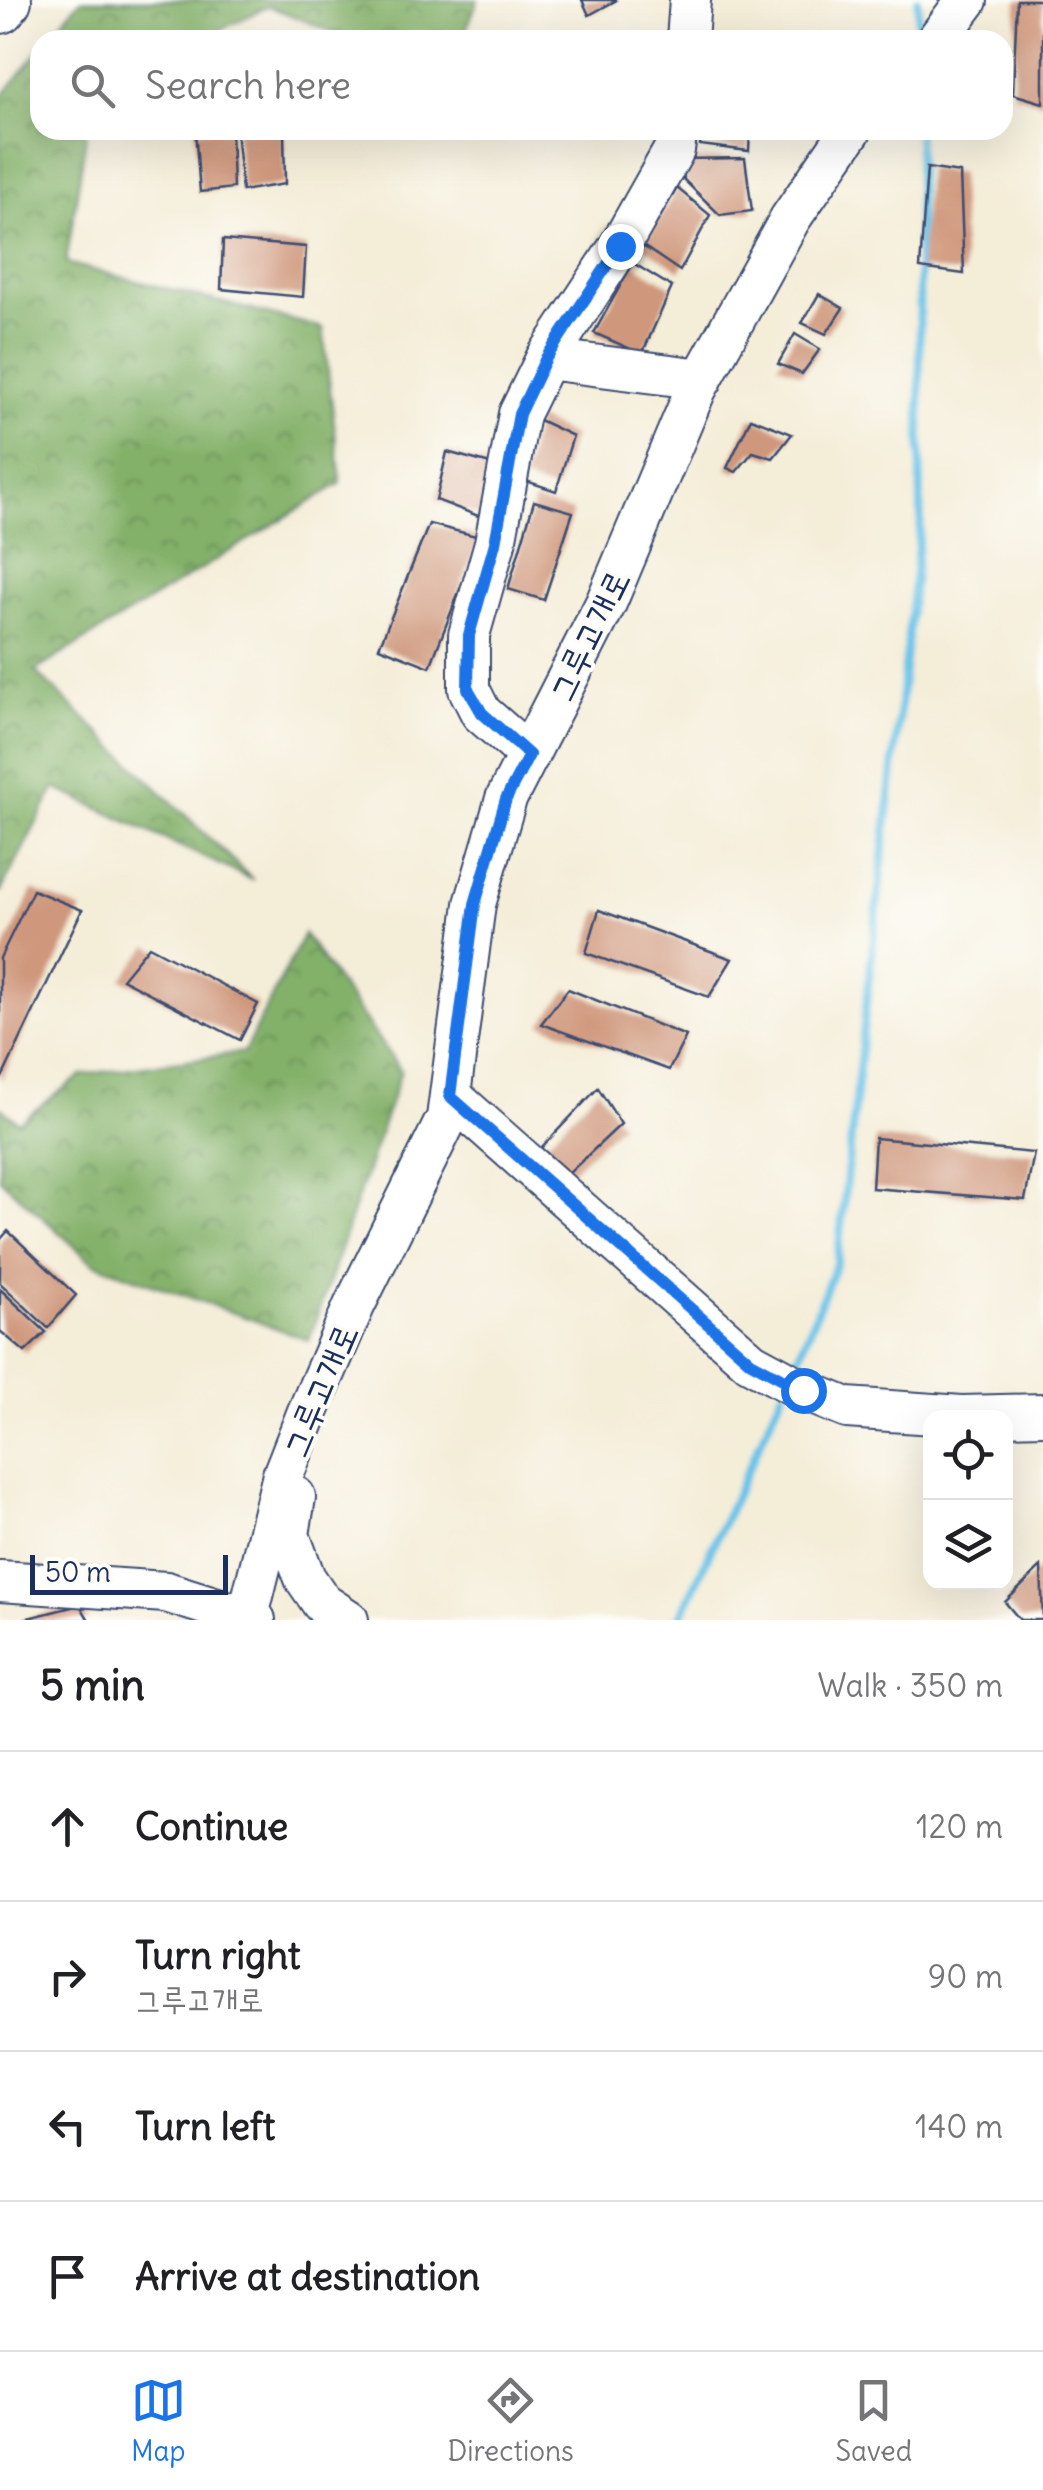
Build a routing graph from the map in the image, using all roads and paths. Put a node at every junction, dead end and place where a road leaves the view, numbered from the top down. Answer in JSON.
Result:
{"nodes":[{"id":1,"x":6,"y":0,"type":"edge"},
{"id":2,"x":690,"y":0,"type":"edge"},
{"id":3,"x":0,"y":8,"type":"edge"},
{"id":4,"x":688,"y":30,"type":"edge"},
{"id":5,"x":676,"y":140,"type":"edge"},
{"id":6,"x":845,"y":140,"type":"edge"},
{"id":7,"x":546,"y":358,"type":"junction"},
{"id":8,"x":702,"y":378,"type":"junction"},
{"id":9,"x":529,"y":755,"type":"junction"},
{"id":10,"x":450,"y":1096,"type":"junction"},
{"id":11,"x":306,"y":1414,"type":"junction"},
{"id":12,"x":1043,"y":1414,"type":"edge"},
{"id":13,"x":0,"y":1581,"type":"edge"},
{"id":14,"x":249,"y":1619,"type":"edge"},
{"id":15,"x":348,"y":1620,"type":"edge"}],
"edges":[{"from":1,"to":3,"type":"main road"},
{"from":2,"to":4,"type":"street"},
{"from":5,"to":7,"type":"street"},
{"from":6,"to":8,"type":"street","name":"그루고개로"},
{"from":7,"to":8,"type":"street"},
{"from":7,"to":9,"type":"street"},
{"from":8,"to":9,"type":"street","name":"그루고개로"},
{"from":9,"to":10,"type":"street","name":"그루고개로"},
{"from":10,"to":11,"type":"street","name":"그루고개로"},
{"from":10,"to":12,"type":"street"},
{"from":11,"to":14,"type":"street","name":"그루고개로"},
{"from":11,"to":15,"type":"street"},
{"from":13,"to":14,"type":"street"}]}
